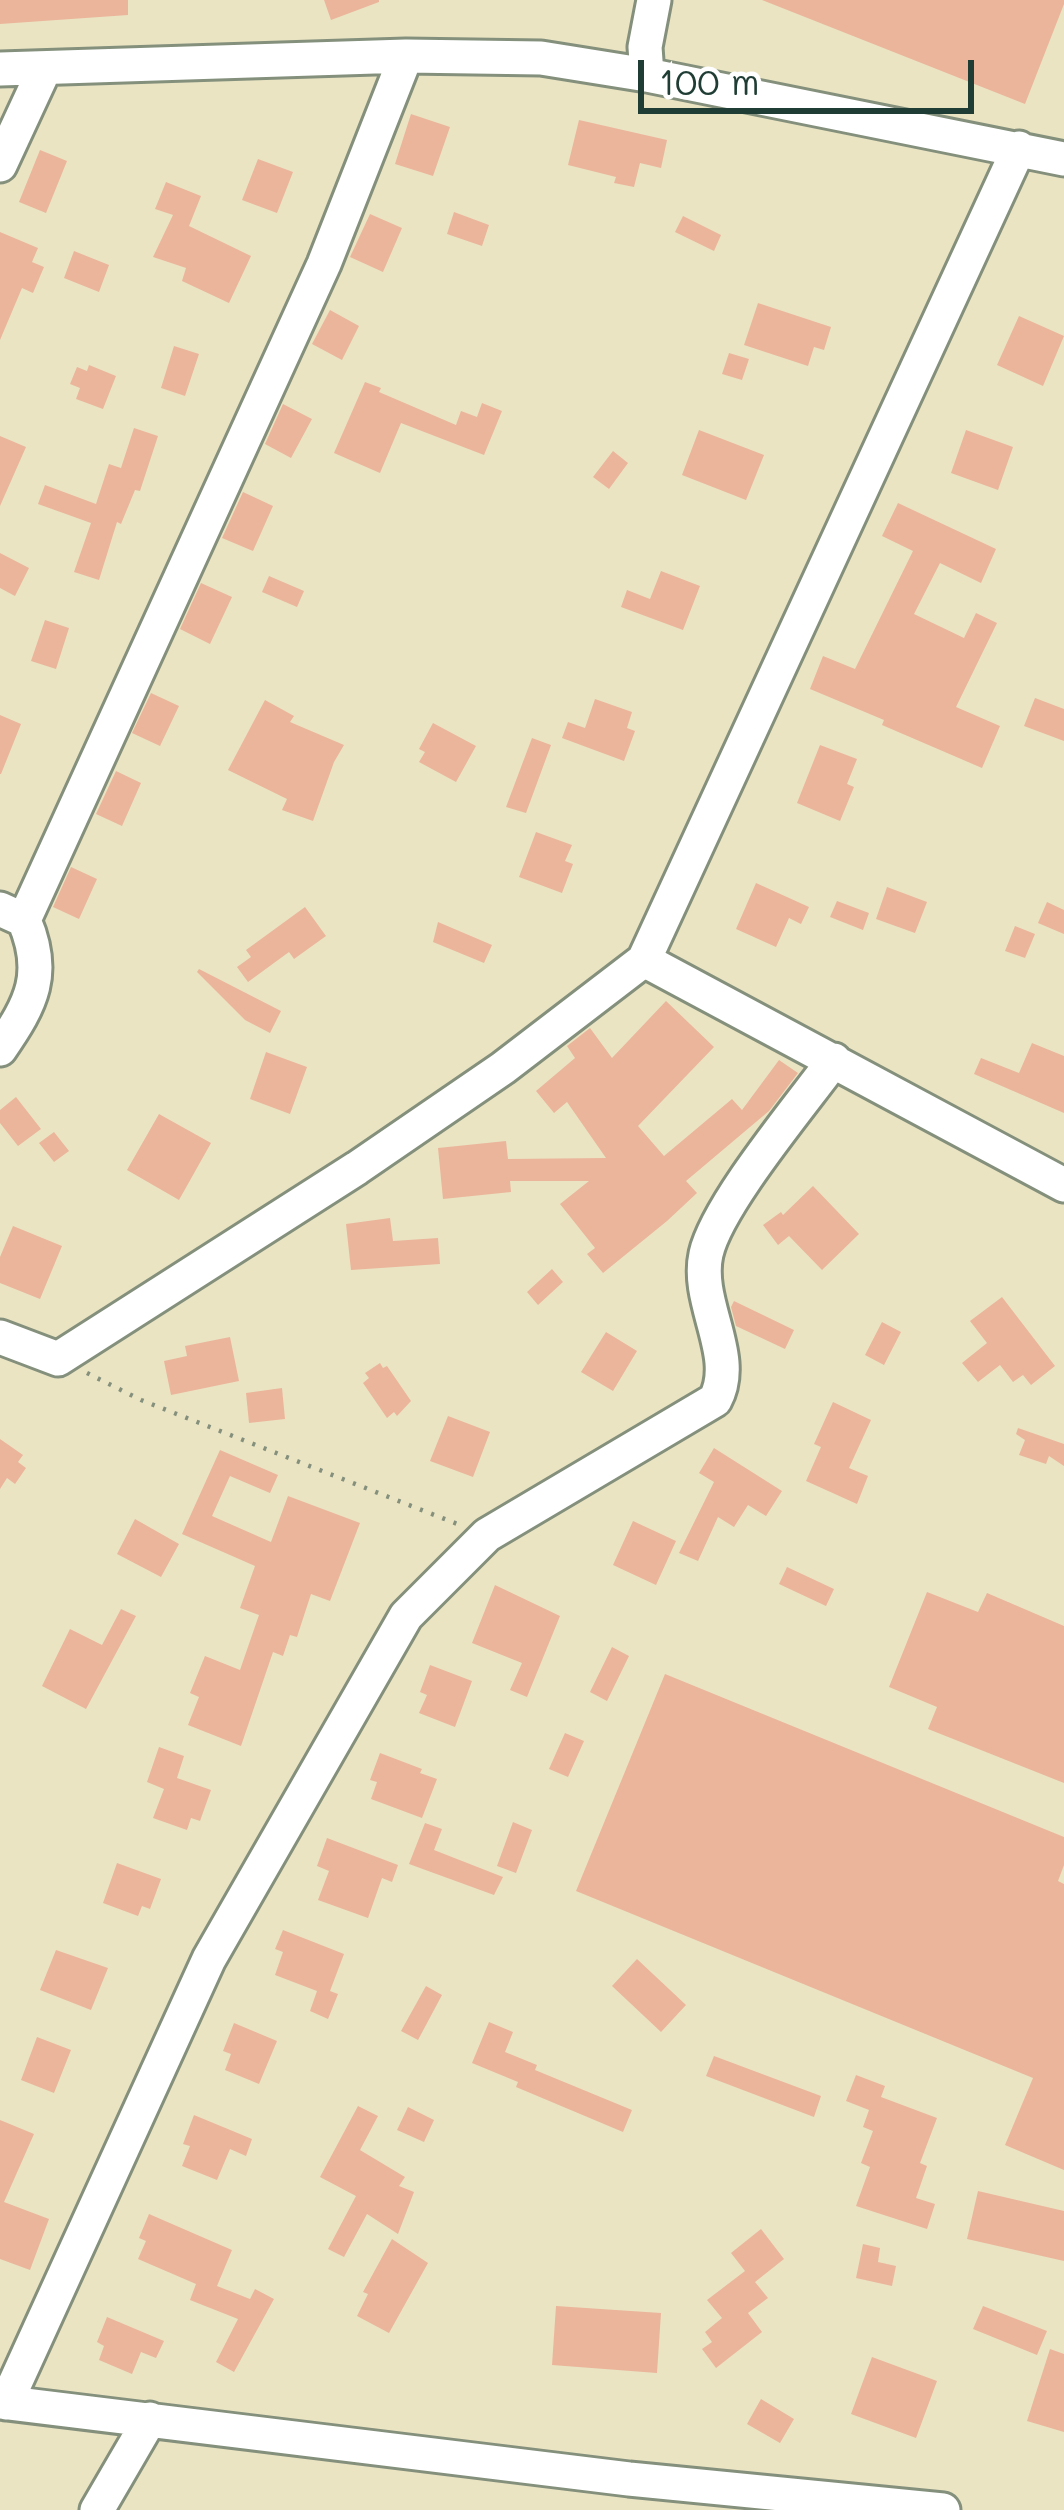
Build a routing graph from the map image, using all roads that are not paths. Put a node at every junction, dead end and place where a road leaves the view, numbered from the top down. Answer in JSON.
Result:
{"nodes":[{"id":1,"x":654,"y":0,"type":"edge"},
{"id":2,"x":406,"y":56,"type":"junction"},
{"id":3,"x":45,"y":68,"type":"junction"},
{"id":4,"x":0,"y":69,"type":"edge"},
{"id":5,"x":647,"y":75,"type":"junction"},
{"id":6,"x":1019,"y":148,"type":"junction"},
{"id":7,"x":1064,"y":159,"type":"edge"},
{"id":8,"x":0,"y":166,"type":"edge"},
{"id":9,"x":12,"y":915,"type":"edge"},
{"id":10,"x":644,"y":960,"type":"junction"},
{"id":11,"x":0,"y":1049,"type":"edge"},
{"id":12,"x":834,"y":1060,"type":"junction"},
{"id":13,"x":1064,"y":1185,"type":"edge"},
{"id":14,"x":0,"y":1337,"type":"edge"},
{"id":15,"x":3,"y":2403,"type":"edge"},
{"id":16,"x":150,"y":2419,"type":"junction"},
{"id":17,"x":98,"y":2510,"type":"edge"},
{"id":18,"x":943,"y":2510,"type":"edge"}],
"edges":[{"from":1,"to":5,"type":"street"},
{"from":2,"to":3,"type":"street"},
{"from":2,"to":5,"type":"street"},
{"from":2,"to":9,"type":"street"},
{"from":3,"to":4,"type":"street"},
{"from":3,"to":8,"type":"street"},
{"from":5,"to":6,"type":"street"},
{"from":6,"to":7,"type":"street"},
{"from":6,"to":10,"type":"street"},
{"from":9,"to":11,"type":"street"},
{"from":10,"to":12,"type":"street"},
{"from":10,"to":14,"type":"street"},
{"from":12,"to":13,"type":"street"},
{"from":12,"to":15,"type":"street"},
{"from":15,"to":16,"type":"street"},
{"from":16,"to":17,"type":"street"},
{"from":16,"to":18,"type":"street"}]}
